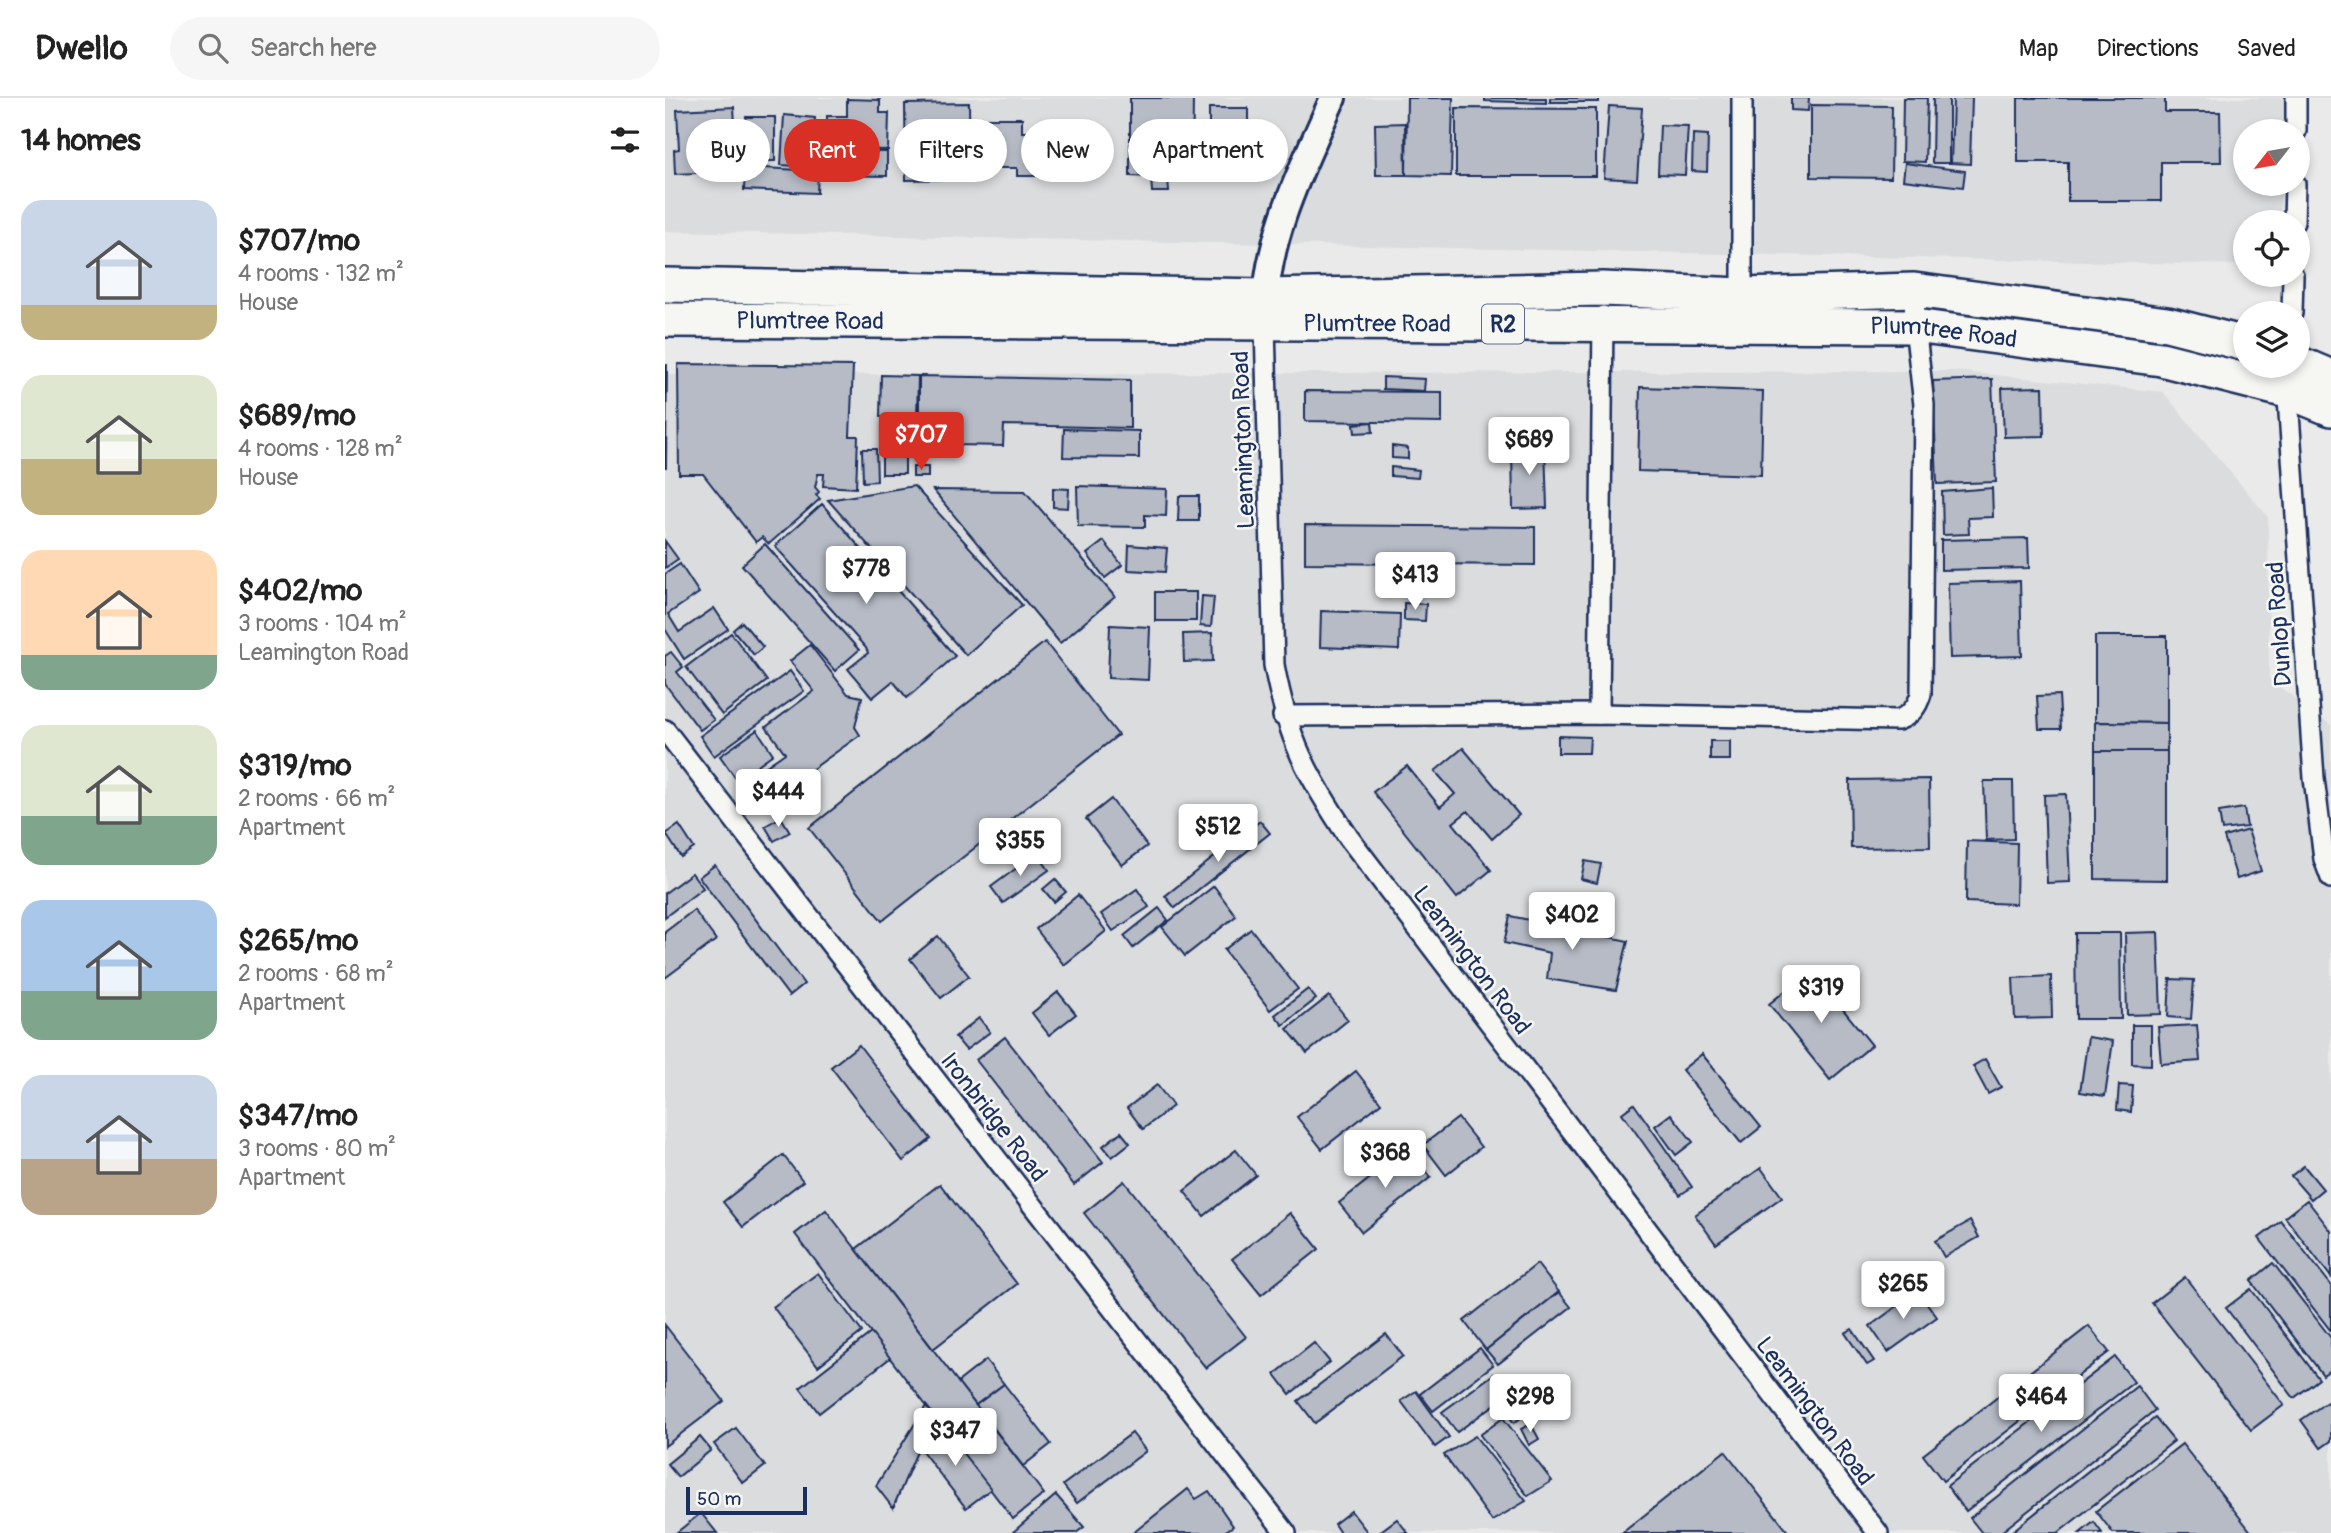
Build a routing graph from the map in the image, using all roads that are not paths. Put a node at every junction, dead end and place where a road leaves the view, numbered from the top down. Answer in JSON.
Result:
{"nodes":[{"id":1,"x":1333,"y":98,"type":"edge"},
{"id":2,"x":1742,"y":98,"type":"edge"},
{"id":3,"x":2296,"y":98,"type":"edge"},
{"id":4,"x":2296,"y":119,"type":"edge"},
{"id":5,"x":665,"y":285,"type":"edge"},
{"id":6,"x":1602,"y":289,"type":"junction"},
{"id":7,"x":1914,"y":290,"type":"junction"},
{"id":8,"x":1265,"y":311,"type":"junction"},
{"id":9,"x":1742,"y":311,"type":"junction"},
{"id":10,"x":665,"y":320,"type":"edge"},
{"id":11,"x":1603,"y":323,"type":"junction"},
{"id":12,"x":1915,"y":326,"type":"junction"},
{"id":13,"x":2233,"y":341,"type":"edge"},
{"id":14,"x":2233,"y":367,"type":"edge"},
{"id":15,"x":2310,"y":375,"type":"edge"},
{"id":16,"x":2331,"y":377,"type":"edge"},
{"id":17,"x":2291,"y":378,"type":"edge"},
{"id":18,"x":2297,"y":378,"type":"edge"},
{"id":19,"x":2331,"y":409,"type":"edge"},
{"id":20,"x":1599,"y":714,"type":"junction"},
{"id":21,"x":1283,"y":716,"type":"junction"},
{"id":22,"x":665,"y":730,"type":"edge"},
{"id":23,"x":2331,"y":878,"type":"edge"},
{"id":24,"x":1286,"y":1533,"type":"edge"},
{"id":25,"x":1878,"y":1533,"type":"edge"}],
"edges":[{"from":1,"to":8,"type":"street"},
{"from":2,"to":9,"type":"street"},
{"from":3,"to":4,"type":"street"},
{"from":5,"to":8,"type":"highway","name":"Plumtree Road","number":"R2"},
{"from":6,"to":8,"type":"highway","name":"Plumtree Road","number":"R2"},
{"from":6,"to":9,"type":"highway","name":"Plumtree Road","number":"R2"},
{"from":6,"to":11,"type":"street"},
{"from":7,"to":9,"type":"highway","name":"Plumtree Road","number":"R2"},
{"from":7,"to":12,"type":"street"},
{"from":7,"to":13,"type":"highway","name":"Plumtree Road","number":"R2"},
{"from":8,"to":10,"type":"highway","name":"Plumtree Road","number":"R2"},
{"from":8,"to":11,"type":"highway","name":"Plumtree Road","number":"R2"},
{"from":8,"to":21,"type":"street","name":"Leamington Road"},
{"from":9,"to":11,"type":"highway","name":"Plumtree Road","number":"R2"},
{"from":9,"to":12,"type":"highway","name":"Plumtree Road","number":"R2"},
{"from":11,"to":20,"type":"street"},
{"from":12,"to":14,"type":"highway","name":"Plumtree Road","number":"R2"},
{"from":12,"to":20,"type":"street"},
{"from":15,"to":16,"type":"highway","name":"Plumtree Road","number":"R2"},
{"from":17,"to":23,"type":"street","name":"Dunlop Road"},
{"from":18,"to":19,"type":"highway","name":"Plumtree Road","number":"R2"},
{"from":20,"to":21,"type":"street"},
{"from":21,"to":25,"type":"street","name":"Leamington Road"},
{"from":22,"to":24,"type":"street","name":"Ironbridge Road"}]}
